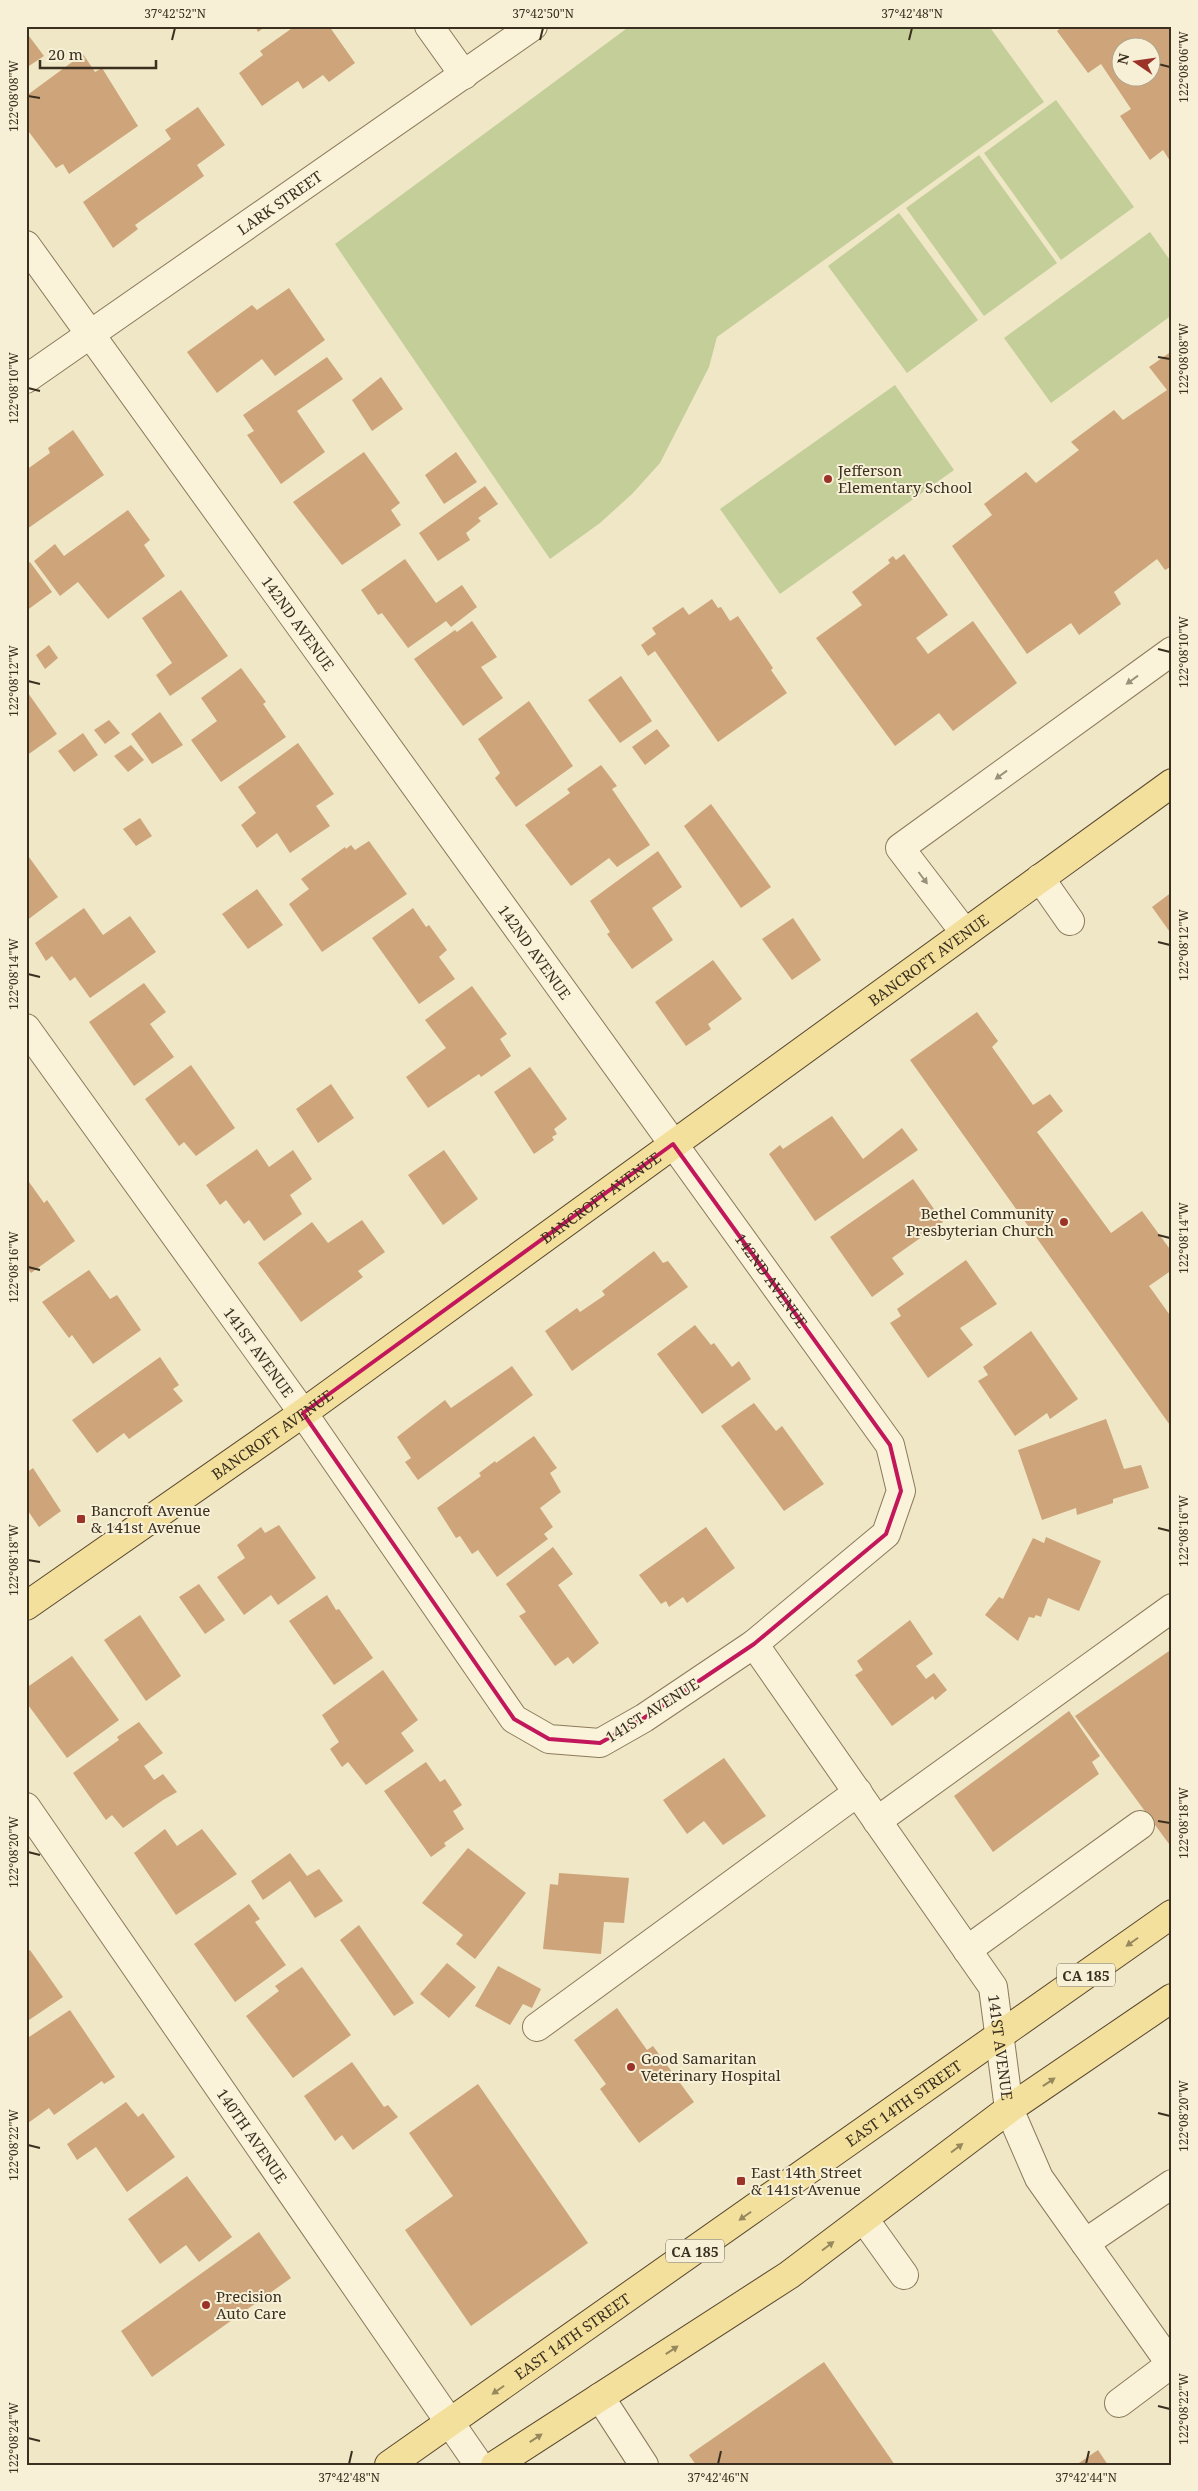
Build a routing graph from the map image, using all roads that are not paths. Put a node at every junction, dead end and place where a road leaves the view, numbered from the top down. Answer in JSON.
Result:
{"nodes":[{"id":1,"x":429,"y":26,"type":"edge"},
{"id":2,"x":533,"y":26,"type":"edge"},
{"id":3,"x":464,"y":76,"type":"junction"},
{"id":4,"x":26,"y":245,"type":"edge"},
{"id":5,"x":90,"y":335,"type":"junction"},
{"id":6,"x":26,"y":379,"type":"edge"},
{"id":7,"x":1172,"y":651,"type":"edge"},
{"id":8,"x":1172,"y":783,"type":"edge"},
{"id":9,"x":1040,"y":878,"type":"junction"},
{"id":10,"x":1070,"y":921,"type":"dead end"},
{"id":11,"x":965,"y":933,"type":"junction"},
{"id":12,"x":26,"y":1028,"type":"edge"},
{"id":13,"x":673,"y":1144,"type":"junction"},
{"id":14,"x":304,"y":1413,"type":"junction"},
{"id":15,"x":26,"y":1606,"type":"edge"},
{"id":16,"x":1172,"y":1608,"type":"edge"},
{"id":17,"x":754,"y":1644,"type":"junction"},
{"id":18,"x":858,"y":1792,"type":"junction"},
{"id":19,"x":26,"y":1807,"type":"edge"},
{"id":20,"x":877,"y":1821,"type":"junction"},
{"id":21,"x":1140,"y":1825,"type":"dead end"},
{"id":22,"x":1172,"y":1914,"type":"edge"},
{"id":23,"x":967,"y":1950,"type":"junction"},
{"id":24,"x":1172,"y":1998,"type":"edge"},
{"id":25,"x":537,"y":2027,"type":"dead end"},
{"id":26,"x":1000,"y":2036,"type":"junction"},
{"id":27,"x":1009,"y":2109,"type":"junction"},
{"id":28,"x":1172,"y":2184,"type":"edge"},
{"id":29,"x":864,"y":2219,"type":"junction"},
{"id":30,"x":1085,"y":2243,"type":"junction"},
{"id":31,"x":904,"y":2276,"type":"dead end"},
{"id":32,"x":1171,"y":2365,"type":"edge"},
{"id":33,"x":600,"y":2397,"type":"junction"},
{"id":34,"x":1119,"y":2403,"type":"dead end"},
{"id":35,"x":450,"y":2423,"type":"junction"},
{"id":36,"x":389,"y":2465,"type":"edge"},
{"id":37,"x":479,"y":2465,"type":"edge"},
{"id":38,"x":495,"y":2465,"type":"edge"},
{"id":39,"x":644,"y":2465,"type":"edge"}],
"edges":[{"from":1,"to":3,"type":"street"},
{"from":2,"to":3,"type":"street","name":"LARK STREET"},
{"from":3,"to":5,"type":"street","name":"LARK STREET"},
{"from":4,"to":5,"type":"street","name":"142ND AVENUE"},
{"from":5,"to":6,"type":"street","name":"LARK STREET"},
{"from":5,"to":13,"type":"street","name":"142ND AVENUE"},
{"from":7,"to":11,"type":"street","one_way":true},
{"from":8,"to":9,"type":"main road","name":"BANCROFT AVENUE"},
{"from":9,"to":10,"type":"street"},
{"from":9,"to":11,"type":"main road","name":"BANCROFT AVENUE"},
{"from":11,"to":13,"type":"main road","name":"BANCROFT AVENUE"},
{"from":12,"to":14,"type":"street","name":"141ST AVENUE"},
{"from":13,"to":14,"type":"main road","name":"BANCROFT AVENUE"},
{"from":13,"to":17,"type":"street","name":"142ND AVENUE"},
{"from":14,"to":15,"type":"main road","name":"BANCROFT AVENUE"},
{"from":14,"to":17,"type":"street","name":"141ST AVENUE"},
{"from":16,"to":20,"type":"street"},
{"from":17,"to":18,"type":"street","name":"141ST AVENUE"},
{"from":18,"to":20,"type":"street","name":"141ST AVENUE"},
{"from":18,"to":25,"type":"street"},
{"from":19,"to":35,"type":"street","name":"140TH AVENUE"},
{"from":20,"to":23,"type":"street","name":"141ST AVENUE"},
{"from":21,"to":23,"type":"street"},
{"from":22,"to":26,"type":"main road","name":"EAST 14TH STREET","number":"CA 185","one_way":true},
{"from":23,"to":26,"type":"street","name":"141ST AVENUE"},
{"from":27,"to":24,"type":"main road","one_way":true},
{"from":26,"to":27,"type":"street","name":"141ST AVENUE"},
{"from":26,"to":35,"type":"main road","name":"EAST 14TH STREET","number":"CA 185","one_way":true},
{"from":29,"to":27,"type":"main road","one_way":true},
{"from":27,"to":30,"type":"street","name":"141ST AVENUE"},
{"from":28,"to":30,"type":"street"},
{"from":29,"to":31,"type":"street"},
{"from":33,"to":29,"type":"main road","one_way":true},
{"from":30,"to":32,"type":"street","name":"141ST AVENUE"},
{"from":32,"to":34,"type":"street"},
{"from":38,"to":33,"type":"main road","one_way":true},
{"from":33,"to":39,"type":"street"},
{"from":35,"to":36,"type":"main road","name":"EAST 14TH STREET","number":"CA 185"},
{"from":35,"to":37,"type":"street","name":"140TH AVENUE"}]}
